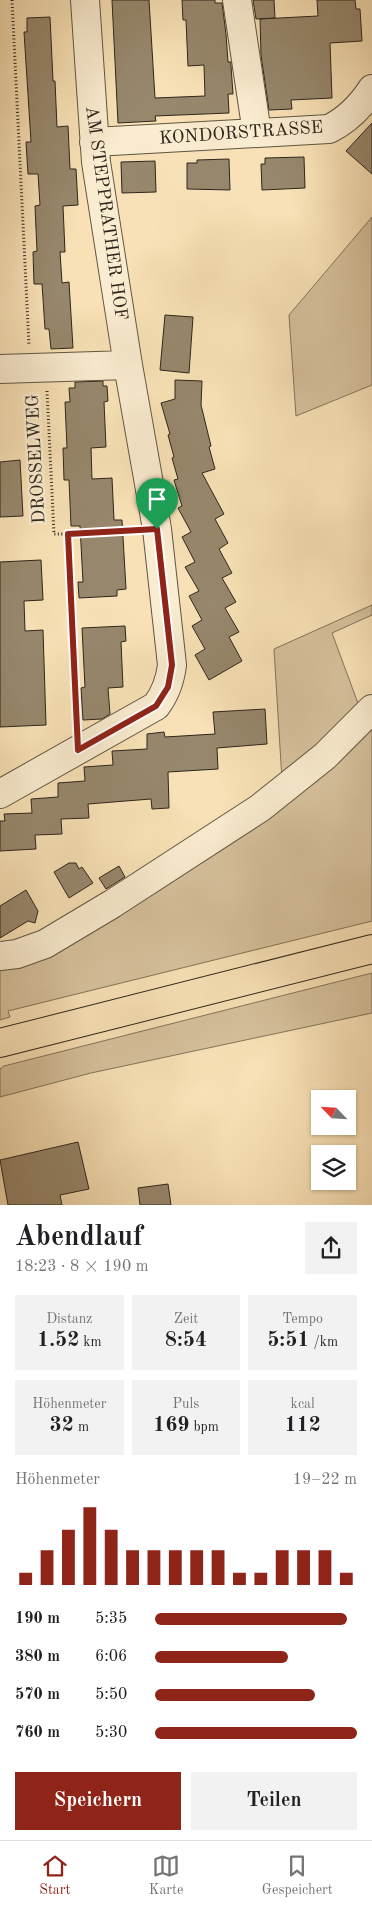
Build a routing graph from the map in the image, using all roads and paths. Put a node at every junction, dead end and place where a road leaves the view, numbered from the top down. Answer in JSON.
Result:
{"nodes":[{"id":1,"x":12,"y":0,"type":"edge"},
{"id":2,"x":85,"y":0,"type":"edge"},
{"id":3,"x":237,"y":0,"type":"edge"},
{"id":4,"x":372,"y":89,"type":"edge"},
{"id":5,"x":257,"y":133,"type":"junction"},
{"id":6,"x":94,"y":142,"type":"junction"},
{"id":7,"x":128,"y":365,"type":"junction"},
{"id":8,"x":38,"y":368,"type":"junction"},
{"id":9,"x":0,"y":369,"type":"edge"},
{"id":10,"x":157,"y":529,"type":"junction"},
{"id":11,"x":68,"y":534,"type":"junction"},
{"id":12,"x":372,"y":709,"type":"edge"},
{"id":13,"x":78,"y":750,"type":"junction"},
{"id":14,"x":0,"y":794,"type":"edge"},
{"id":15,"x":372,"y":950,"type":"edge"},
{"id":16,"x":0,"y":956,"type":"edge"},
{"id":17,"x":0,"y":1043,"type":"edge"}],
"edges":[{"from":1,"to":8,"type":"path","name":"DROSSELWEG"},
{"from":2,"to":6,"type":"street","name":"AM STEPPRATHER HOF"},
{"from":3,"to":5,"type":"street"},
{"from":4,"to":5,"type":"street","name":"KONDORSTRASSE"},
{"from":5,"to":6,"type":"street","name":"KONDORSTRASSE"},
{"from":6,"to":7,"type":"street","name":"AM STEPPRATHER HOF"},
{"from":7,"to":8,"type":"street"},
{"from":7,"to":10,"type":"street","name":"AM STEPPRATHER HOF"},
{"from":8,"to":9,"type":"street"},
{"from":8,"to":11,"type":"path","name":"DROSSELWEG"},
{"from":10,"to":11,"type":"path","name":"DROSSELWEG"},
{"from":10,"to":13,"type":"street","name":"AM STEPPRATHER HOF"},
{"from":11,"to":13,"type":"path","name":"DROSSELWEG"},
{"from":12,"to":16,"type":"street"},
{"from":13,"to":14,"type":"street","name":"AM STEPPRATHER HOF"},
{"from":15,"to":17,"type":"main road"}]}
